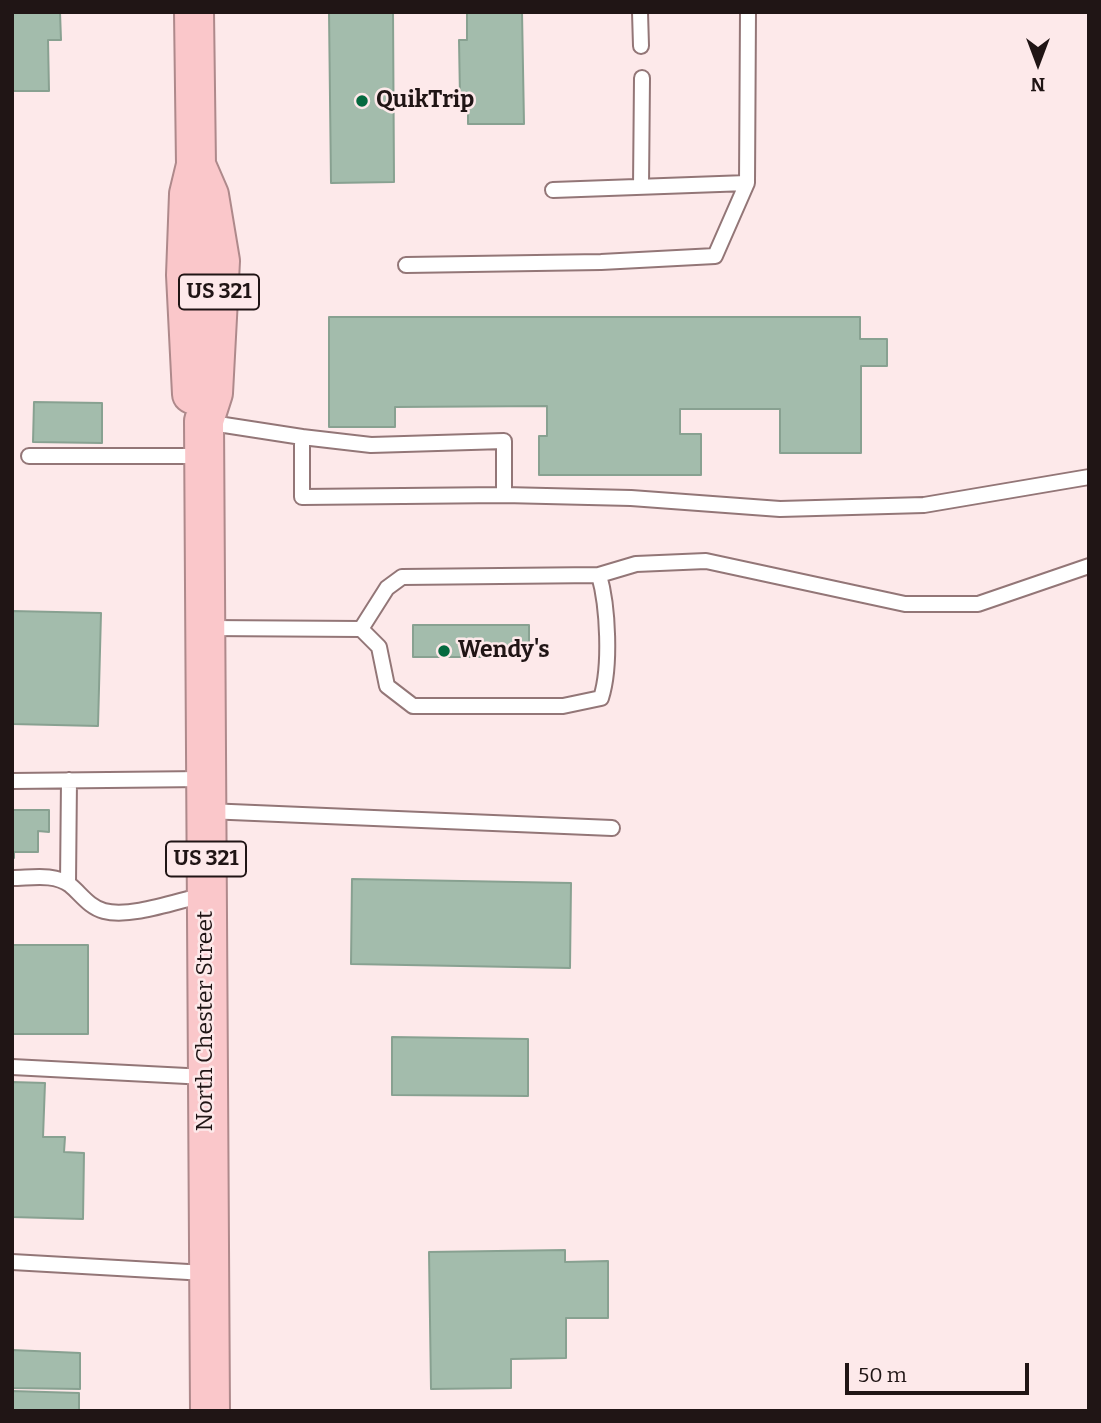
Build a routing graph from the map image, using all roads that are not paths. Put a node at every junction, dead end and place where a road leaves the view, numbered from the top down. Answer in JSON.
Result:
{"nodes":[{"id":1,"x":194,"y":12,"type":"edge"},
{"id":2,"x":640,"y":12,"type":"edge"},
{"id":3,"x":748,"y":12,"type":"edge"},
{"id":4,"x":641,"y":46,"type":"dead end"},
{"id":5,"x":642,"y":78,"type":"dead end"},
{"id":6,"x":747,"y":183,"type":"junction"},
{"id":7,"x":641,"y":186,"type":"junction"},
{"id":8,"x":553,"y":190,"type":"dead end"},
{"id":9,"x":406,"y":265,"type":"dead end"},
{"id":10,"x":302,"y":437,"type":"junction"},
{"id":11,"x":204,"y":439,"type":"junction"},
{"id":12,"x":29,"y":456,"type":"dead end"},
{"id":13,"x":1089,"y":477,"type":"edge"},
{"id":14,"x":504,"y":495,"type":"junction"},
{"id":15,"x":1089,"y":566,"type":"edge"},
{"id":16,"x":599,"y":575,"type":"junction"},
{"id":17,"x":205,"y":628,"type":"junction"},
{"id":18,"x":361,"y":629,"type":"junction"},
{"id":19,"x":12,"y":780,"type":"edge"},
{"id":20,"x":69,"y":780,"type":"junction"},
{"id":21,"x":205,"y":795,"type":"junction"},
{"id":22,"x":612,"y":828,"type":"dead end"},
{"id":23,"x":12,"y":878,"type":"edge"},
{"id":24,"x":68,"y":883,"type":"junction"},
{"id":25,"x":206,"y":895,"type":"junction"},
{"id":26,"x":12,"y":1067,"type":"edge"},
{"id":27,"x":206,"y":1077,"type":"junction"},
{"id":28,"x":12,"y":1262,"type":"edge"},
{"id":29,"x":208,"y":1273,"type":"junction"},
{"id":30,"x":202,"y":1411,"type":"edge"},
{"id":31,"x":210,"y":1411,"type":"edge"}],
"edges":[{"from":1,"to":11,"type":"highway","name":"North Chester Street","number":"US 321"},
{"from":2,"to":4,"type":"lane"},
{"from":3,"to":6,"type":"lane"},
{"from":5,"to":7,"type":"lane"},
{"from":6,"to":7,"type":"lane"},
{"from":6,"to":9,"type":"lane"},
{"from":7,"to":8,"type":"lane"},
{"from":10,"to":11,"type":"lane"},
{"from":10,"to":14,"type":"lane"},
{"from":10,"to":14,"type":"lane"},
{"from":11,"to":12,"type":"lane"},
{"from":11,"to":17,"type":"highway","name":"North Chester Street","number":"US 321"},
{"from":13,"to":14,"type":"lane"},
{"from":15,"to":16,"type":"lane"},
{"from":16,"to":18,"type":"lane"},
{"from":16,"to":18,"type":"lane"},
{"from":17,"to":18,"type":"lane"},
{"from":17,"to":21,"type":"highway","name":"North Chester Street","number":"US 321"},
{"from":19,"to":20,"type":"lane"},
{"from":20,"to":21,"type":"lane"},
{"from":20,"to":24,"type":"lane"},
{"from":21,"to":22,"type":"lane"},
{"from":21,"to":25,"type":"highway","name":"North Chester Street","number":"US 321"},
{"from":23,"to":24,"type":"lane"},
{"from":24,"to":25,"type":"lane"},
{"from":25,"to":27,"type":"highway","name":"North Chester Street","number":"US 321"},
{"from":26,"to":27,"type":"lane"},
{"from":27,"to":29,"type":"highway","name":"North Chester Street","number":"US 321"},
{"from":28,"to":29,"type":"lane"},
{"from":29,"to":31,"type":"highway","name":"North Chester Street","number":"US 321"},
{"from":30,"to":31,"type":"lane"}]}
